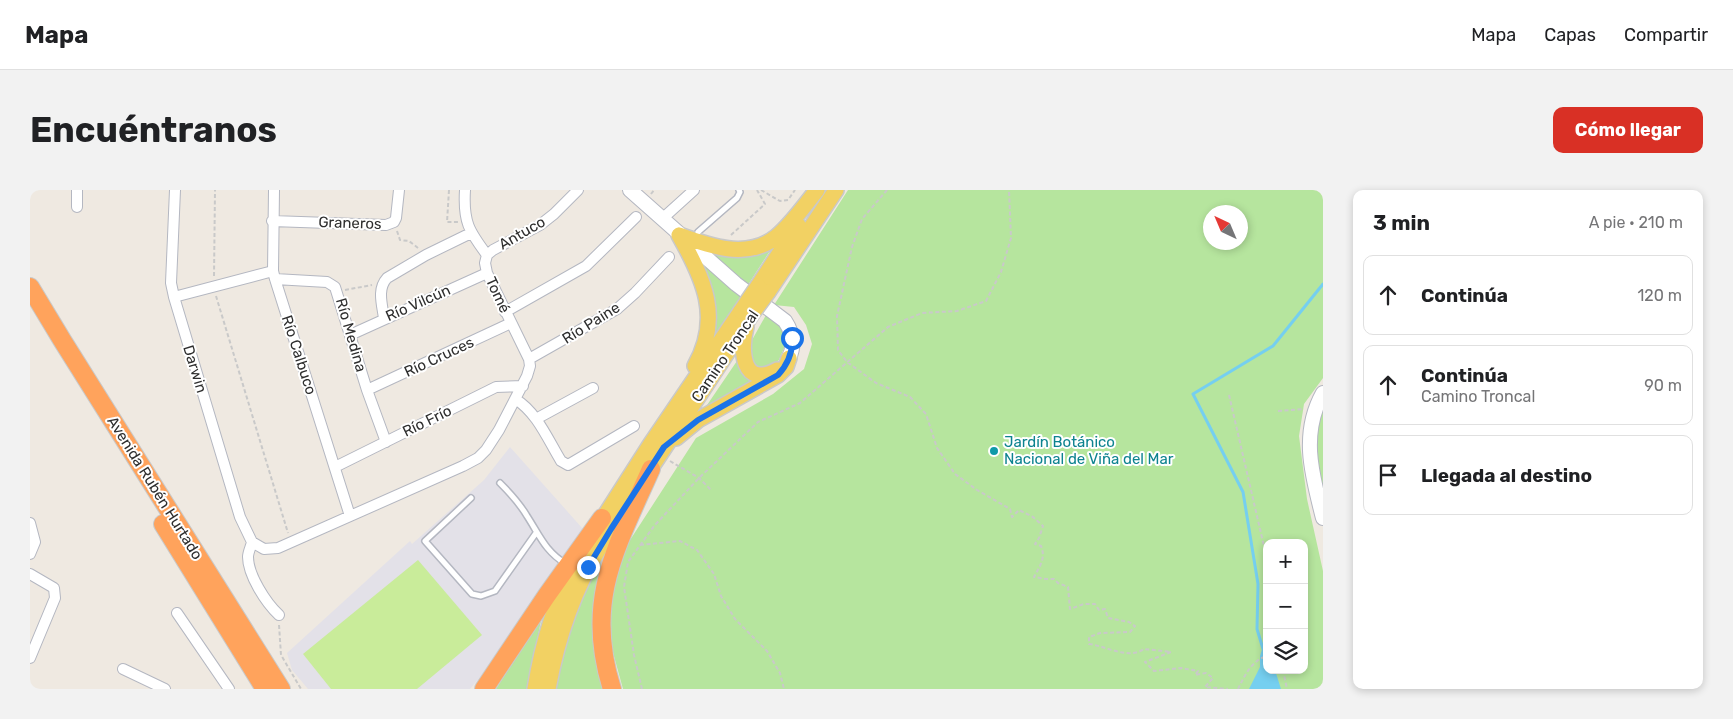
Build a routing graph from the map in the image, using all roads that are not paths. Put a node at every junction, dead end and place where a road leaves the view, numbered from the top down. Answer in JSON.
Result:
{"nodes":[{"id":1,"x":77,"y":190,"type":"edge"},
{"id":2,"x":175,"y":190,"type":"edge"},
{"id":3,"x":274,"y":190,"type":"edge"},
{"id":4,"x":399,"y":190,"type":"edge"},
{"id":5,"x":465,"y":190,"type":"edge"},
{"id":6,"x":578,"y":190,"type":"edge"},
{"id":7,"x":630,"y":190,"type":"edge"},
{"id":8,"x":694,"y":190,"type":"edge"},
{"id":9,"x":739,"y":190,"type":"edge"},
{"id":10,"x":816,"y":190,"type":"edge"},
{"id":11,"x":820,"y":190,"type":"edge"},
{"id":12,"x":836,"y":190,"type":"edge"},
{"id":13,"x":77,"y":207,"type":"dead end"},
{"id":14,"x":636,"y":217,"type":"dead end"},
{"id":15,"x":662,"y":219,"type":"junction"},
{"id":16,"x":272,"y":221,"type":"junction"},
{"id":17,"x":471,"y":232,"type":"junction"},
{"id":18,"x":698,"y":232,"type":"dead end"},
{"id":19,"x":678,"y":234,"type":"junction"},
{"id":20,"x":487,"y":255,"type":"junction"},
{"id":21,"x":669,"y":256,"type":"dead end"},
{"id":22,"x":487,"y":273,"type":"junction"},
{"id":23,"x":274,"y":275,"type":"junction"},
{"id":24,"x":30,"y":286,"type":"edge"},
{"id":25,"x":763,"y":289,"type":"junction"},
{"id":26,"x":174,"y":297,"type":"junction"},
{"id":27,"x":30,"y":309,"type":"edge"},
{"id":28,"x":505,"y":312,"type":"junction"},
{"id":29,"x":747,"y":315,"type":"junction"},
{"id":30,"x":384,"y":318,"type":"junction"},
{"id":31,"x":511,"y":323,"type":"junction"},
{"id":32,"x":350,"y":335,"type":"junction"},
{"id":33,"x":789,"y":358,"type":"junction"},
{"id":34,"x":529,"y":360,"type":"junction"},
{"id":35,"x":523,"y":386,"type":"junction"},
{"id":36,"x":593,"y":388,"type":"dead end"},
{"id":37,"x":367,"y":390,"type":"junction"},
{"id":38,"x":1323,"y":393,"type":"edge"},
{"id":39,"x":515,"y":399,"type":"junction"},
{"id":40,"x":536,"y":419,"type":"junction"},
{"id":41,"x":634,"y":426,"type":"dead end"},
{"id":42,"x":658,"y":432,"type":"junction"},
{"id":43,"x":386,"y":442,"type":"junction"},
{"id":44,"x":658,"y":457,"type":"junction"},
{"id":45,"x":335,"y":467,"type":"junction"},
{"id":46,"x":500,"y":483,"type":"dead end"},
{"id":47,"x":471,"y":498,"type":"dead end"},
{"id":48,"x":350,"y":516,"type":"junction"},
{"id":49,"x":602,"y":518,"type":"junction"},
{"id":50,"x":1323,"y":518,"type":"edge"},
{"id":51,"x":30,"y":523,"type":"edge"},
{"id":52,"x":536,"y":532,"type":"junction"},
{"id":53,"x":252,"y":542,"type":"junction"},
{"id":54,"x":30,"y":554,"type":"edge"},
{"id":55,"x":569,"y":565,"type":"junction"},
{"id":56,"x":30,"y":574,"type":"edge"},
{"id":57,"x":177,"y":613,"type":"dead end"},
{"id":58,"x":279,"y":615,"type":"road end"},
{"id":59,"x":30,"y":658,"type":"edge"},
{"id":60,"x":123,"y":669,"type":"dead end"},
{"id":61,"x":165,"y":689,"type":"edge"},
{"id":62,"x":229,"y":689,"type":"edge"},
{"id":63,"x":277,"y":689,"type":"edge"},
{"id":64,"x":484,"y":689,"type":"edge"},
{"id":65,"x":535,"y":689,"type":"edge"},
{"id":66,"x":548,"y":689,"type":"edge"},
{"id":67,"x":612,"y":689,"type":"edge"}],
"edges":[{"from":1,"to":13,"type":"street"},
{"from":2,"to":26,"type":"street","name":"Darwin"},
{"from":3,"to":16,"type":"street","name":"Río Calbuco"},
{"from":4,"to":16,"type":"street","name":"Graneros"},
{"from":5,"to":17,"type":"street","name":"Tomé"},
{"from":6,"to":20,"type":"street","name":"Antuco"},
{"from":7,"to":15,"type":"street"},
{"from":8,"to":15,"type":"street"},
{"from":9,"to":18,"type":"lane"},
{"from":10,"to":19,"type":"main road"},
{"from":11,"to":25,"type":"main road","name":"Camino Troncal"},
{"from":12,"to":25,"type":"main road","name":"Camino Troncal"},
{"from":14,"to":28,"type":"street"},
{"from":15,"to":19,"type":"street"},
{"from":16,"to":23,"type":"street","name":"Río Calbuco"},
{"from":17,"to":20,"type":"street","name":"Tomé"},
{"from":17,"to":30,"type":"street"},
{"from":19,"to":33,"type":"street"},
{"from":19,"to":42,"type":"main road"},
{"from":20,"to":22,"type":"street","name":"Tomé"},
{"from":21,"to":34,"type":"street","name":"Río Paine"},
{"from":22,"to":28,"type":"street","name":"Tomé"},
{"from":22,"to":30,"type":"street","name":"Río Vilcún"},
{"from":23,"to":26,"type":"street","name":"Río Medina"},
{"from":23,"to":32,"type":"street","name":"Río Medina"},
{"from":23,"to":45,"type":"street","name":"Río Calbuco"},
{"from":24,"to":63,"type":"highway","name":"Avenida Rubén Hurtado"},
{"from":25,"to":29,"type":"main road","name":"Camino Troncal","bridge":true},
{"from":26,"to":53,"type":"street","name":"Darwin"},
{"from":27,"to":63,"type":"highway","name":"Avenida Rubén Hurtado"},
{"from":28,"to":31,"type":"street","name":"Tomé"},
{"from":29,"to":33,"type":"main road"},
{"from":29,"to":42,"type":"main road","name":"Camino Troncal"},
{"from":29,"to":44,"type":"main road","name":"Camino Troncal"},
{"from":30,"to":32,"type":"street","name":"Río Vilcún"},
{"from":31,"to":34,"type":"street","name":"Tomé"},
{"from":31,"to":37,"type":"street","name":"Río Cruces"},
{"from":32,"to":37,"type":"street","name":"Río Medina"},
{"from":33,"to":44,"type":"main road"},
{"from":34,"to":35,"type":"street"},
{"from":35,"to":39,"type":"street"},
{"from":35,"to":43,"type":"street","name":"Río Frío"},
{"from":36,"to":40,"type":"street"},
{"from":37,"to":43,"type":"street","name":"Río Medina"},
{"from":38,"to":50,"type":"street"},
{"from":39,"to":40,"type":"street"},
{"from":39,"to":48,"type":"street"},
{"from":40,"to":41,"type":"street"},
{"from":42,"to":49,"type":"main road","name":"Camino Troncal"},
{"from":43,"to":45,"type":"street","name":"Río Frío"},
{"from":44,"to":66,"type":"main road","name":"Camino Troncal"},
{"from":44,"to":67,"type":"highway"},
{"from":45,"to":48,"type":"street","name":"Río Calbuco"},
{"from":46,"to":52,"type":"lane"},
{"from":47,"to":52,"type":"lane"},
{"from":48,"to":53,"type":"street"},
{"from":49,"to":55,"type":"highway"},
{"from":49,"to":65,"type":"main road","name":"Camino Troncal"},
{"from":51,"to":54,"type":"street"},
{"from":52,"to":55,"type":"lane"},
{"from":53,"to":58,"type":"street","name":"Darwin"},
{"from":55,"to":64,"type":"highway"},
{"from":56,"to":59,"type":"street"},
{"from":57,"to":62,"type":"street"},
{"from":60,"to":61,"type":"street"}]}
